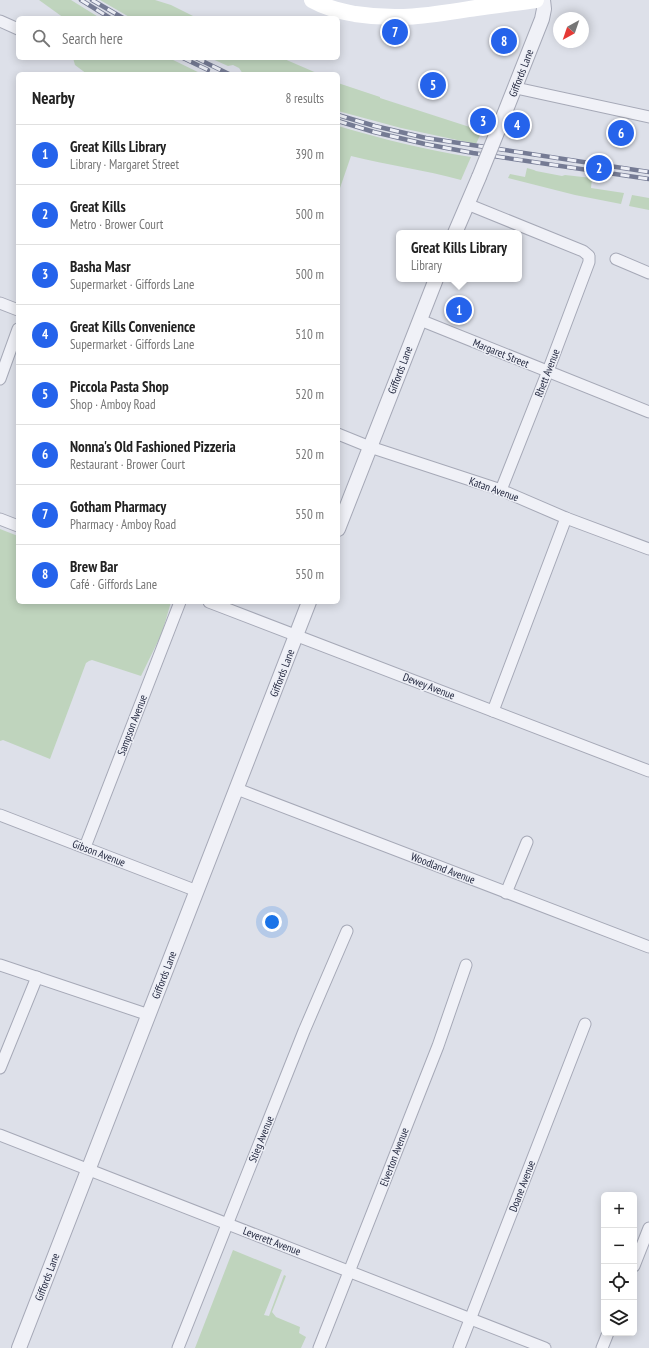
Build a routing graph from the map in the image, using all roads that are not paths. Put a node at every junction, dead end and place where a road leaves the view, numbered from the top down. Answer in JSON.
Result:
{"nodes":[{"id":1,"x":312,"y":0,"type":"edge"},
{"id":2,"x":536,"y":0,"type":"edge"},
{"id":3,"x":465,"y":5,"type":"edge"},
{"id":4,"x":0,"y":21,"type":"edge"},
{"id":5,"x":16,"y":27,"type":"edge"},
{"id":6,"x":516,"y":88,"type":"junction"},
{"id":7,"x":649,"y":117,"type":"edge"},
{"id":8,"x":467,"y":204,"type":"junction"},
{"id":9,"x":456,"y":230,"type":"edge"},
{"id":10,"x":616,"y":259,"type":"dead end"},
{"id":11,"x":649,"y":273,"type":"edge"},
{"id":12,"x":435,"y":282,"type":"edge"},
{"id":13,"x":0,"y":303,"type":"edge"},
{"id":14,"x":16,"y":309,"type":"edge"},
{"id":15,"x":420,"y":320,"type":"junction"},
{"id":16,"x":16,"y":334,"type":"edge"},
{"id":17,"x":548,"y":372,"type":"junction"},
{"id":18,"x":0,"y":378,"type":"edge"},
{"id":19,"x":649,"y":412,"type":"edge"},
{"id":20,"x":340,"y":435,"type":"edge"},
{"id":21,"x":370,"y":447,"type":"junction"},
{"id":22,"x":501,"y":490,"type":"junction"},
{"id":23,"x":566,"y":518,"type":"junction"},
{"id":24,"x":0,"y":519,"type":"edge"},
{"id":25,"x":340,"y":524,"type":"edge"},
{"id":26,"x":16,"y":525,"type":"edge"},
{"id":27,"x":649,"y":549,"type":"edge"},
{"id":28,"x":179,"y":604,"type":"edge"},
{"id":29,"x":214,"y":604,"type":"edge"},
{"id":30,"x":308,"y":604,"type":"edge"},
{"id":31,"x":296,"y":635,"type":"junction"},
{"id":32,"x":493,"y":711,"type":"junction"},
{"id":33,"x":649,"y":771,"type":"edge"},
{"id":34,"x":237,"y":789,"type":"junction"},
{"id":35,"x":0,"y":815,"type":"edge"},
{"id":36,"x":527,"y":842,"type":"dead end"},
{"id":37,"x":85,"y":847,"type":"junction"},
{"id":38,"x":197,"y":891,"type":"junction"},
{"id":39,"x":506,"y":893,"type":"junction"},
{"id":40,"x":347,"y":931,"type":"dead end"},
{"id":41,"x":649,"y":947,"type":"edge"},
{"id":42,"x":0,"y":965,"type":"edge"},
{"id":43,"x":466,"y":965,"type":"dead end"},
{"id":44,"x":37,"y":977,"type":"junction"},
{"id":45,"x":149,"y":1015,"type":"junction"},
{"id":46,"x":585,"y":1024,"type":"dead end"},
{"id":47,"x":0,"y":1068,"type":"edge"},
{"id":48,"x":0,"y":1135,"type":"edge"},
{"id":49,"x":89,"y":1169,"type":"junction"},
{"id":50,"x":227,"y":1224,"type":"junction"},
{"id":51,"x":649,"y":1228,"type":"edge"},
{"id":52,"x":635,"y":1264,"type":"edge"},
{"id":53,"x":349,"y":1271,"type":"junction"},
{"id":54,"x":471,"y":1319,"type":"junction"},
{"id":55,"x":607,"y":1336,"type":"edge"},
{"id":56,"x":19,"y":1348,"type":"edge"},
{"id":57,"x":178,"y":1348,"type":"edge"},
{"id":58,"x":319,"y":1348,"type":"edge"},
{"id":59,"x":459,"y":1348,"type":"edge"},
{"id":60,"x":545,"y":1348,"type":"edge"},
{"id":61,"x":602,"y":1348,"type":"edge"}],
"edges":[{"from":1,"to":3,"type":"main road"},
{"from":2,"to":3,"type":"main road"},
{"from":2,"to":6,"type":"street","name":"Giffords Lane"},
{"from":4,"to":5,"type":"street"},
{"from":6,"to":7,"type":"street"},
{"from":6,"to":8,"type":"street","name":"Giffords Lane","bridge":true},
{"from":8,"to":9,"type":"street","name":"Giffords Lane"},
{"from":8,"to":17,"type":"street","name":"Rhett Avenue"},
{"from":10,"to":11,"type":"street"},
{"from":12,"to":15,"type":"street","name":"Giffords Lane"},
{"from":13,"to":14,"type":"street"},
{"from":15,"to":17,"type":"street","name":"Margaret Street"},
{"from":15,"to":21,"type":"street","name":"Giffords Lane"},
{"from":16,"to":18,"type":"street"},
{"from":17,"to":19,"type":"street","name":"Margaret Street"},
{"from":17,"to":22,"type":"street","name":"Rhett Avenue"},
{"from":20,"to":21,"type":"street","name":"Katan Avenue"},
{"from":21,"to":22,"type":"street","name":"Katan Avenue"},
{"from":21,"to":25,"type":"street","name":"Giffords Lane"},
{"from":22,"to":23,"type":"street","name":"Katan Avenue"},
{"from":23,"to":27,"type":"street","name":"Katan Avenue"},
{"from":23,"to":32,"type":"street"},
{"from":24,"to":26,"type":"street"},
{"from":28,"to":37,"type":"street","name":"Sampson Avenue"},
{"from":29,"to":31,"type":"street","name":"Dewey Avenue"},
{"from":30,"to":31,"type":"street","name":"Giffords Lane"},
{"from":31,"to":32,"type":"street","name":"Dewey Avenue"},
{"from":31,"to":34,"type":"street","name":"Giffords Lane"},
{"from":32,"to":33,"type":"street","name":"Dewey Avenue"},
{"from":34,"to":38,"type":"street","name":"Giffords Lane"},
{"from":34,"to":39,"type":"street","name":"Woodland Avenue"},
{"from":35,"to":37,"type":"street","name":"Gibson Avenue"},
{"from":36,"to":39,"type":"street"},
{"from":37,"to":38,"type":"street","name":"Gibson Avenue"},
{"from":38,"to":45,"type":"street","name":"Giffords Lane"},
{"from":39,"to":41,"type":"street","name":"Woodland Avenue"},
{"from":40,"to":50,"type":"street","name":"Stieg Avenue"},
{"from":42,"to":44,"type":"street"},
{"from":43,"to":53,"type":"street","name":"Elverton Avenue"},
{"from":44,"to":45,"type":"street"},
{"from":44,"to":47,"type":"street"},
{"from":45,"to":49,"type":"street","name":"Giffords Lane"},
{"from":46,"to":54,"type":"street","name":"Doane Avenue"},
{"from":48,"to":49,"type":"street","name":"Leverett Avenue"},
{"from":49,"to":50,"type":"street","name":"Leverett Avenue"},
{"from":49,"to":56,"type":"street","name":"Giffords Lane"},
{"from":50,"to":53,"type":"street","name":"Leverett Avenue"},
{"from":50,"to":57,"type":"street","name":"Stieg Avenue"},
{"from":51,"to":52,"type":"street"},
{"from":53,"to":54,"type":"street","name":"Leverett Avenue"},
{"from":53,"to":58,"type":"street","name":"Elverton Avenue"},
{"from":54,"to":59,"type":"street","name":"Doane Avenue"},
{"from":54,"to":60,"type":"street","name":"Leverett Avenue"},
{"from":55,"to":61,"type":"street"}]}
